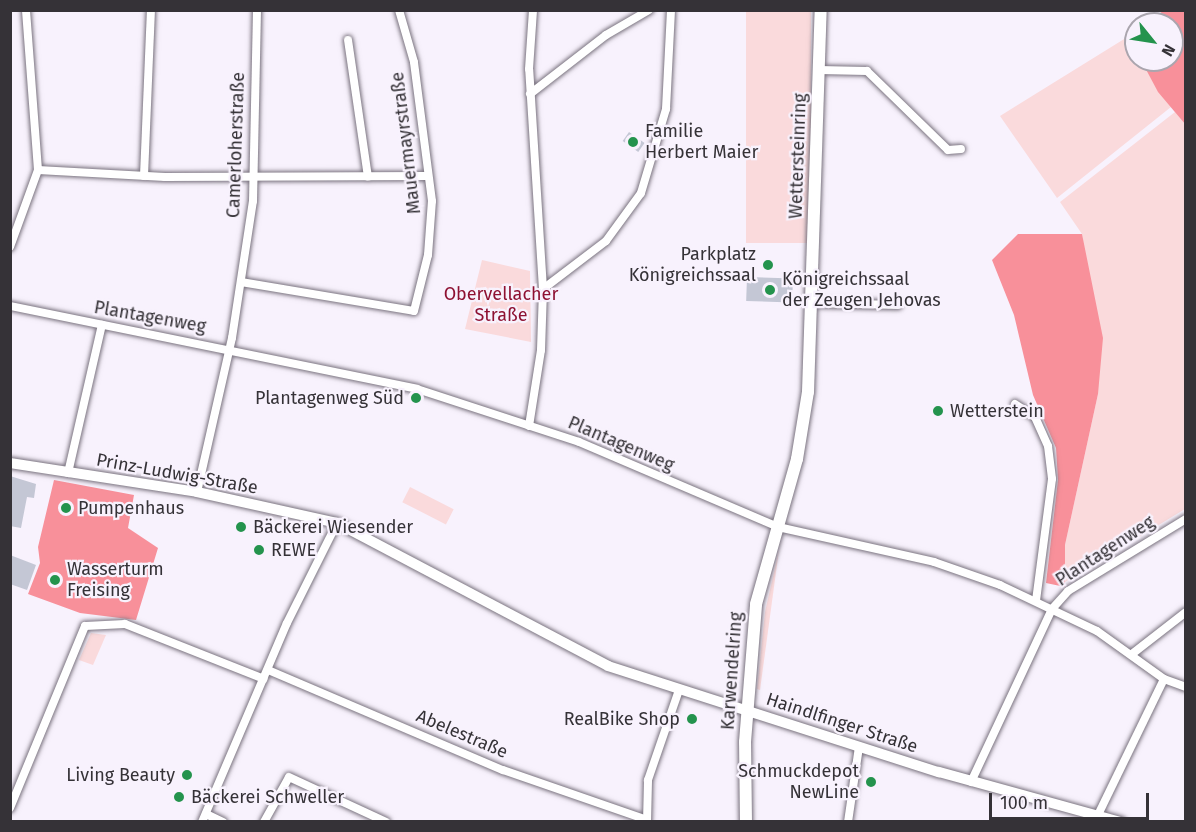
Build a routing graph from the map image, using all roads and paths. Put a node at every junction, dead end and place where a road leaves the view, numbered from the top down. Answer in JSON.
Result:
{"nodes":[{"id":1,"x":26,"y":10,"type":"edge"},
{"id":2,"x":151,"y":10,"type":"edge"},
{"id":3,"x":257,"y":10,"type":"edge"},
{"id":4,"x":399,"y":10,"type":"edge"},
{"id":5,"x":533,"y":10,"type":"edge"},
{"id":6,"x":649,"y":10,"type":"edge"},
{"id":7,"x":671,"y":10,"type":"edge"},
{"id":8,"x":821,"y":10,"type":"edge"},
{"id":9,"x":348,"y":40,"type":"dead end"},
{"id":10,"x":819,"y":70,"type":"junction"},
{"id":11,"x":530,"y":94,"type":"junction"},
{"id":12,"x":961,"y":149,"type":"dead end"},
{"id":13,"x":38,"y":170,"type":"junction"},
{"id":14,"x":144,"y":176,"type":"junction"},
{"id":15,"x":428,"y":176,"type":"junction"},
{"id":16,"x":368,"y":177,"type":"junction"},
{"id":17,"x":254,"y":178,"type":"junction"},
{"id":18,"x":10,"y":247,"type":"edge"},
{"id":19,"x":241,"y":282,"type":"junction"},
{"id":20,"x":543,"y":289,"type":"junction"},
{"id":21,"x":812,"y":303,"type":"junction"},
{"id":22,"x":898,"y":305,"type":"dead end"},
{"id":23,"x":10,"y":306,"type":"edge"},
{"id":24,"x":102,"y":325,"type":"junction"},
{"id":25,"x":229,"y":348,"type":"junction"},
{"id":26,"x":1015,"y":405,"type":"dead end"},
{"id":27,"x":529,"y":426,"type":"junction"},
{"id":28,"x":10,"y":463,"type":"edge"},
{"id":29,"x":68,"y":473,"type":"junction"},
{"id":30,"x":197,"y":492,"type":"junction"},
{"id":31,"x":1185,"y":519,"type":"edge"},
{"id":32,"x":337,"y":523,"type":"junction"},
{"id":33,"x":778,"y":527,"type":"junction"},
{"id":34,"x":1036,"y":600,"type":"junction"},
{"id":35,"x":1052,"y":609,"type":"junction"},
{"id":36,"x":1185,"y":612,"type":"edge"},
{"id":37,"x":1132,"y":654,"type":"junction"},
{"id":38,"x":266,"y":674,"type":"junction"},
{"id":39,"x":1164,"y":679,"type":"junction"},
{"id":40,"x":1185,"y":687,"type":"edge"},
{"id":41,"x":679,"y":690,"type":"junction"},
{"id":42,"x":747,"y":708,"type":"junction"},
{"id":43,"x":859,"y":747,"type":"junction"},
{"id":44,"x":971,"y":782,"type":"junction"},
{"id":45,"x":10,"y":808,"type":"edge"},
{"id":46,"x":1098,"y":815,"type":"junction"},
{"id":47,"x":204,"y":818,"type":"edge"},
{"id":48,"x":647,"y":821,"type":"edge"},
{"id":49,"x":224,"y":822,"type":"edge"},
{"id":50,"x":264,"y":822,"type":"edge"},
{"id":51,"x":387,"y":822,"type":"edge"},
{"id":52,"x":746,"y":822,"type":"edge"},
{"id":53,"x":848,"y":822,"type":"edge"},
{"id":54,"x":1120,"y":822,"type":"edge"}],
"edges":[{"from":1,"to":13,"type":"street"},
{"from":2,"to":14,"type":"street"},
{"from":3,"to":17,"type":"street","name":"Camerloherstraße"},
{"from":4,"to":15,"type":"street","name":"Mauermayrstraße"},
{"from":5,"to":11,"type":"street"},
{"from":6,"to":11,"type":"street"},
{"from":7,"to":20,"type":"street"},
{"from":8,"to":10,"type":"main road","name":"Wettersteinring"},
{"from":9,"to":16,"type":"street"},
{"from":10,"to":12,"type":"street"},
{"from":10,"to":21,"type":"main road","name":"Wettersteinring"},
{"from":11,"to":20,"type":"street"},
{"from":13,"to":14,"type":"street"},
{"from":13,"to":18,"type":"street"},
{"from":14,"to":17,"type":"street"},
{"from":15,"to":16,"type":"street"},
{"from":15,"to":19,"type":"street","name":"Mauermayrstraße"},
{"from":16,"to":17,"type":"street"},
{"from":17,"to":19,"type":"street","name":"Camerloherstraße"},
{"from":19,"to":25,"type":"street","name":"Camerloherstraße"},
{"from":20,"to":27,"type":"street"},
{"from":21,"to":22,"type":"street"},
{"from":21,"to":33,"type":"main road","name":"Wettersteinring"},
{"from":23,"to":24,"type":"street","name":"Plantagenweg"},
{"from":24,"to":25,"type":"street","name":"Plantagenweg"},
{"from":24,"to":29,"type":"street"},
{"from":25,"to":27,"type":"street","name":"Plantagenweg"},
{"from":25,"to":30,"type":"street","name":"Camerloherstraße"},
{"from":26,"to":34,"type":"street"},
{"from":27,"to":33,"type":"street","name":"Plantagenweg"},
{"from":28,"to":29,"type":"street","name":"Prinz-Ludwig-Straße"},
{"from":29,"to":30,"type":"street","name":"Prinz-Ludwig-Straße"},
{"from":30,"to":32,"type":"street","name":"Prinz-Ludwig-Straße"},
{"from":31,"to":35,"type":"street","name":"Plantagenweg"},
{"from":32,"to":38,"type":"street"},
{"from":32,"to":41,"type":"street","name":"Haindlfinger Straße"},
{"from":33,"to":34,"type":"street","name":"Plantagenweg"},
{"from":33,"to":42,"type":"main road","name":"Karwendelring"},
{"from":34,"to":35,"type":"street","name":"Plantagenweg"},
{"from":35,"to":37,"type":"street"},
{"from":35,"to":44,"type":"street"},
{"from":36,"to":37,"type":"street"},
{"from":37,"to":39,"type":"street"},
{"from":38,"to":45,"type":"street","name":"Abelestraße"},
{"from":38,"to":47,"type":"street"},
{"from":38,"to":48,"type":"street","name":"Abelestraße"},
{"from":39,"to":40,"type":"street"},
{"from":39,"to":46,"type":"street"},
{"from":41,"to":42,"type":"street","name":"Haindlfinger Straße"},
{"from":41,"to":48,"type":"street"},
{"from":42,"to":43,"type":"street","name":"Haindlfinger Straße"},
{"from":42,"to":52,"type":"main road","name":"Karwendelring"},
{"from":43,"to":44,"type":"street","name":"Haindlfinger Straße"},
{"from":43,"to":53,"type":"street"},
{"from":44,"to":46,"type":"street","name":"Haindlfinger Straße"},
{"from":46,"to":54,"type":"street","name":"Haindlfinger Straße"},
{"from":47,"to":49,"type":"street"},
{"from":50,"to":51,"type":"street"}]}
